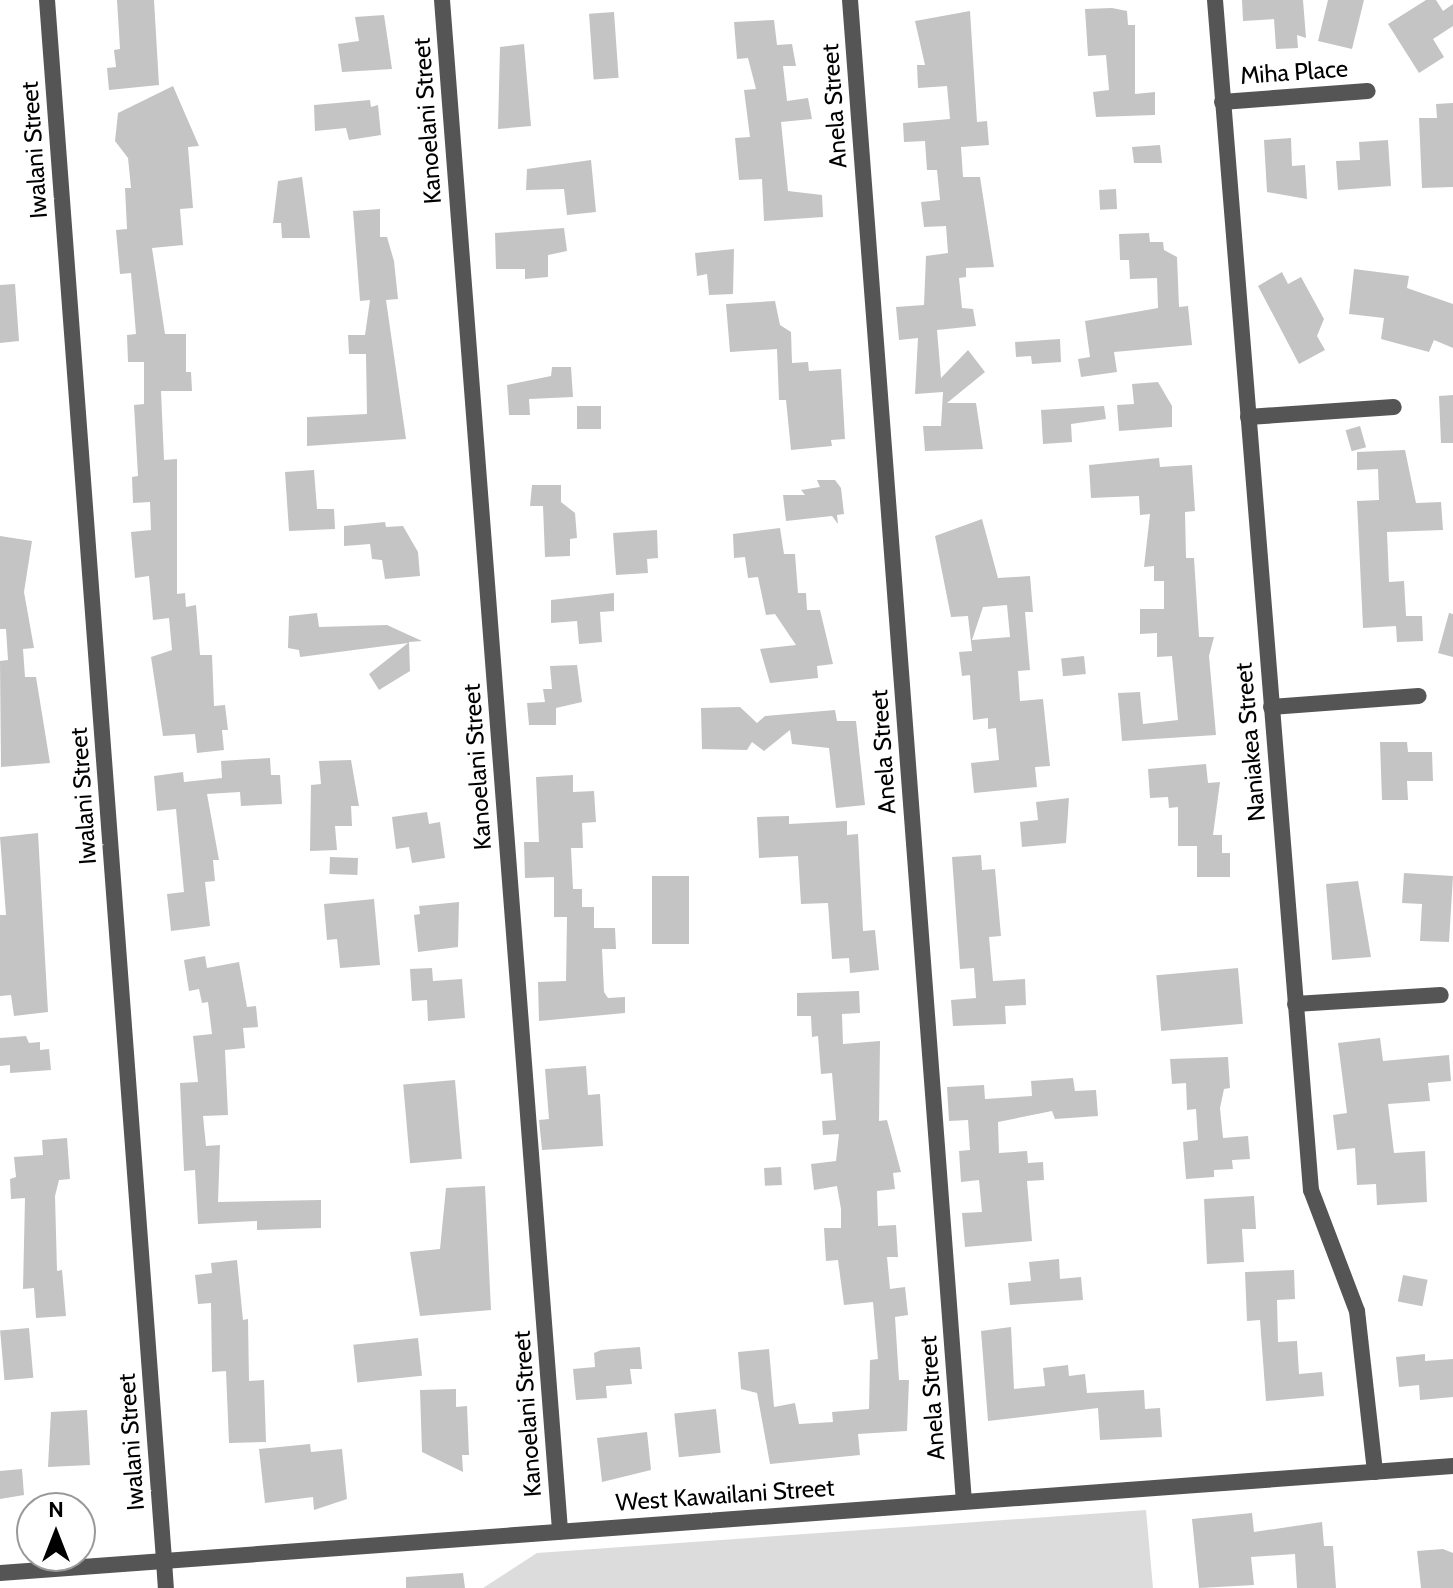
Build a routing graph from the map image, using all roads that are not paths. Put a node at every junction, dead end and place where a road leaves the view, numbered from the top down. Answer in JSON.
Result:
{"nodes":[{"id":1,"x":47,"y":0,"type":"edge"},
{"id":2,"x":442,"y":0,"type":"edge"},
{"id":3,"x":850,"y":0,"type":"edge"},
{"id":4,"x":1215,"y":0,"type":"edge"},
{"id":5,"x":1368,"y":91,"type":"dead end"},
{"id":6,"x":1222,"y":102,"type":"junction"},
{"id":7,"x":1394,"y":407,"type":"dead end"},
{"id":8,"x":1248,"y":417,"type":"junction"},
{"id":9,"x":1419,"y":696,"type":"dead end"},
{"id":10,"x":1271,"y":707,"type":"junction"},
{"id":11,"x":1441,"y":995,"type":"dead end"},
{"id":12,"x":1295,"y":1004,"type":"junction"},
{"id":13,"x":1453,"y":1466,"type":"edge"},
{"id":14,"x":1375,"y":1472,"type":"junction"},
{"id":15,"x":964,"y":1501,"type":"junction"},
{"id":16,"x":560,"y":1531,"type":"junction"},
{"id":17,"x":164,"y":1561,"type":"junction"},
{"id":18,"x":0,"y":1573,"type":"edge"},
{"id":19,"x":166,"y":1588,"type":"edge"}],
"edges":[{"from":1,"to":17,"type":"street","name":"Iwalani Street"},
{"from":2,"to":16,"type":"street","name":"Kanoelani Street"},
{"from":3,"to":15,"type":"street","name":"Anela Street"},
{"from":4,"to":6,"type":"street","name":"Naniakea Street"},
{"from":5,"to":6,"type":"street","name":"Miha Place"},
{"from":6,"to":8,"type":"street","name":"Naniakea Street"},
{"from":7,"to":8,"type":"street"},
{"from":8,"to":10,"type":"street","name":"Naniakea Street"},
{"from":9,"to":10,"type":"street"},
{"from":10,"to":12,"type":"street","name":"Naniakea Street"},
{"from":11,"to":12,"type":"street"},
{"from":12,"to":14,"type":"street","name":"Naniakea Street"},
{"from":13,"to":14,"type":"street","name":"West Kawailani Street"},
{"from":14,"to":15,"type":"street","name":"West Kawailani Street"},
{"from":15,"to":16,"type":"street","name":"West Kawailani Street"},
{"from":16,"to":17,"type":"street","name":"West Kawailani Street"},
{"from":17,"to":18,"type":"street","name":"West Kawailani Street"},
{"from":17,"to":19,"type":"street","name":"Iwalani Street"}]}
